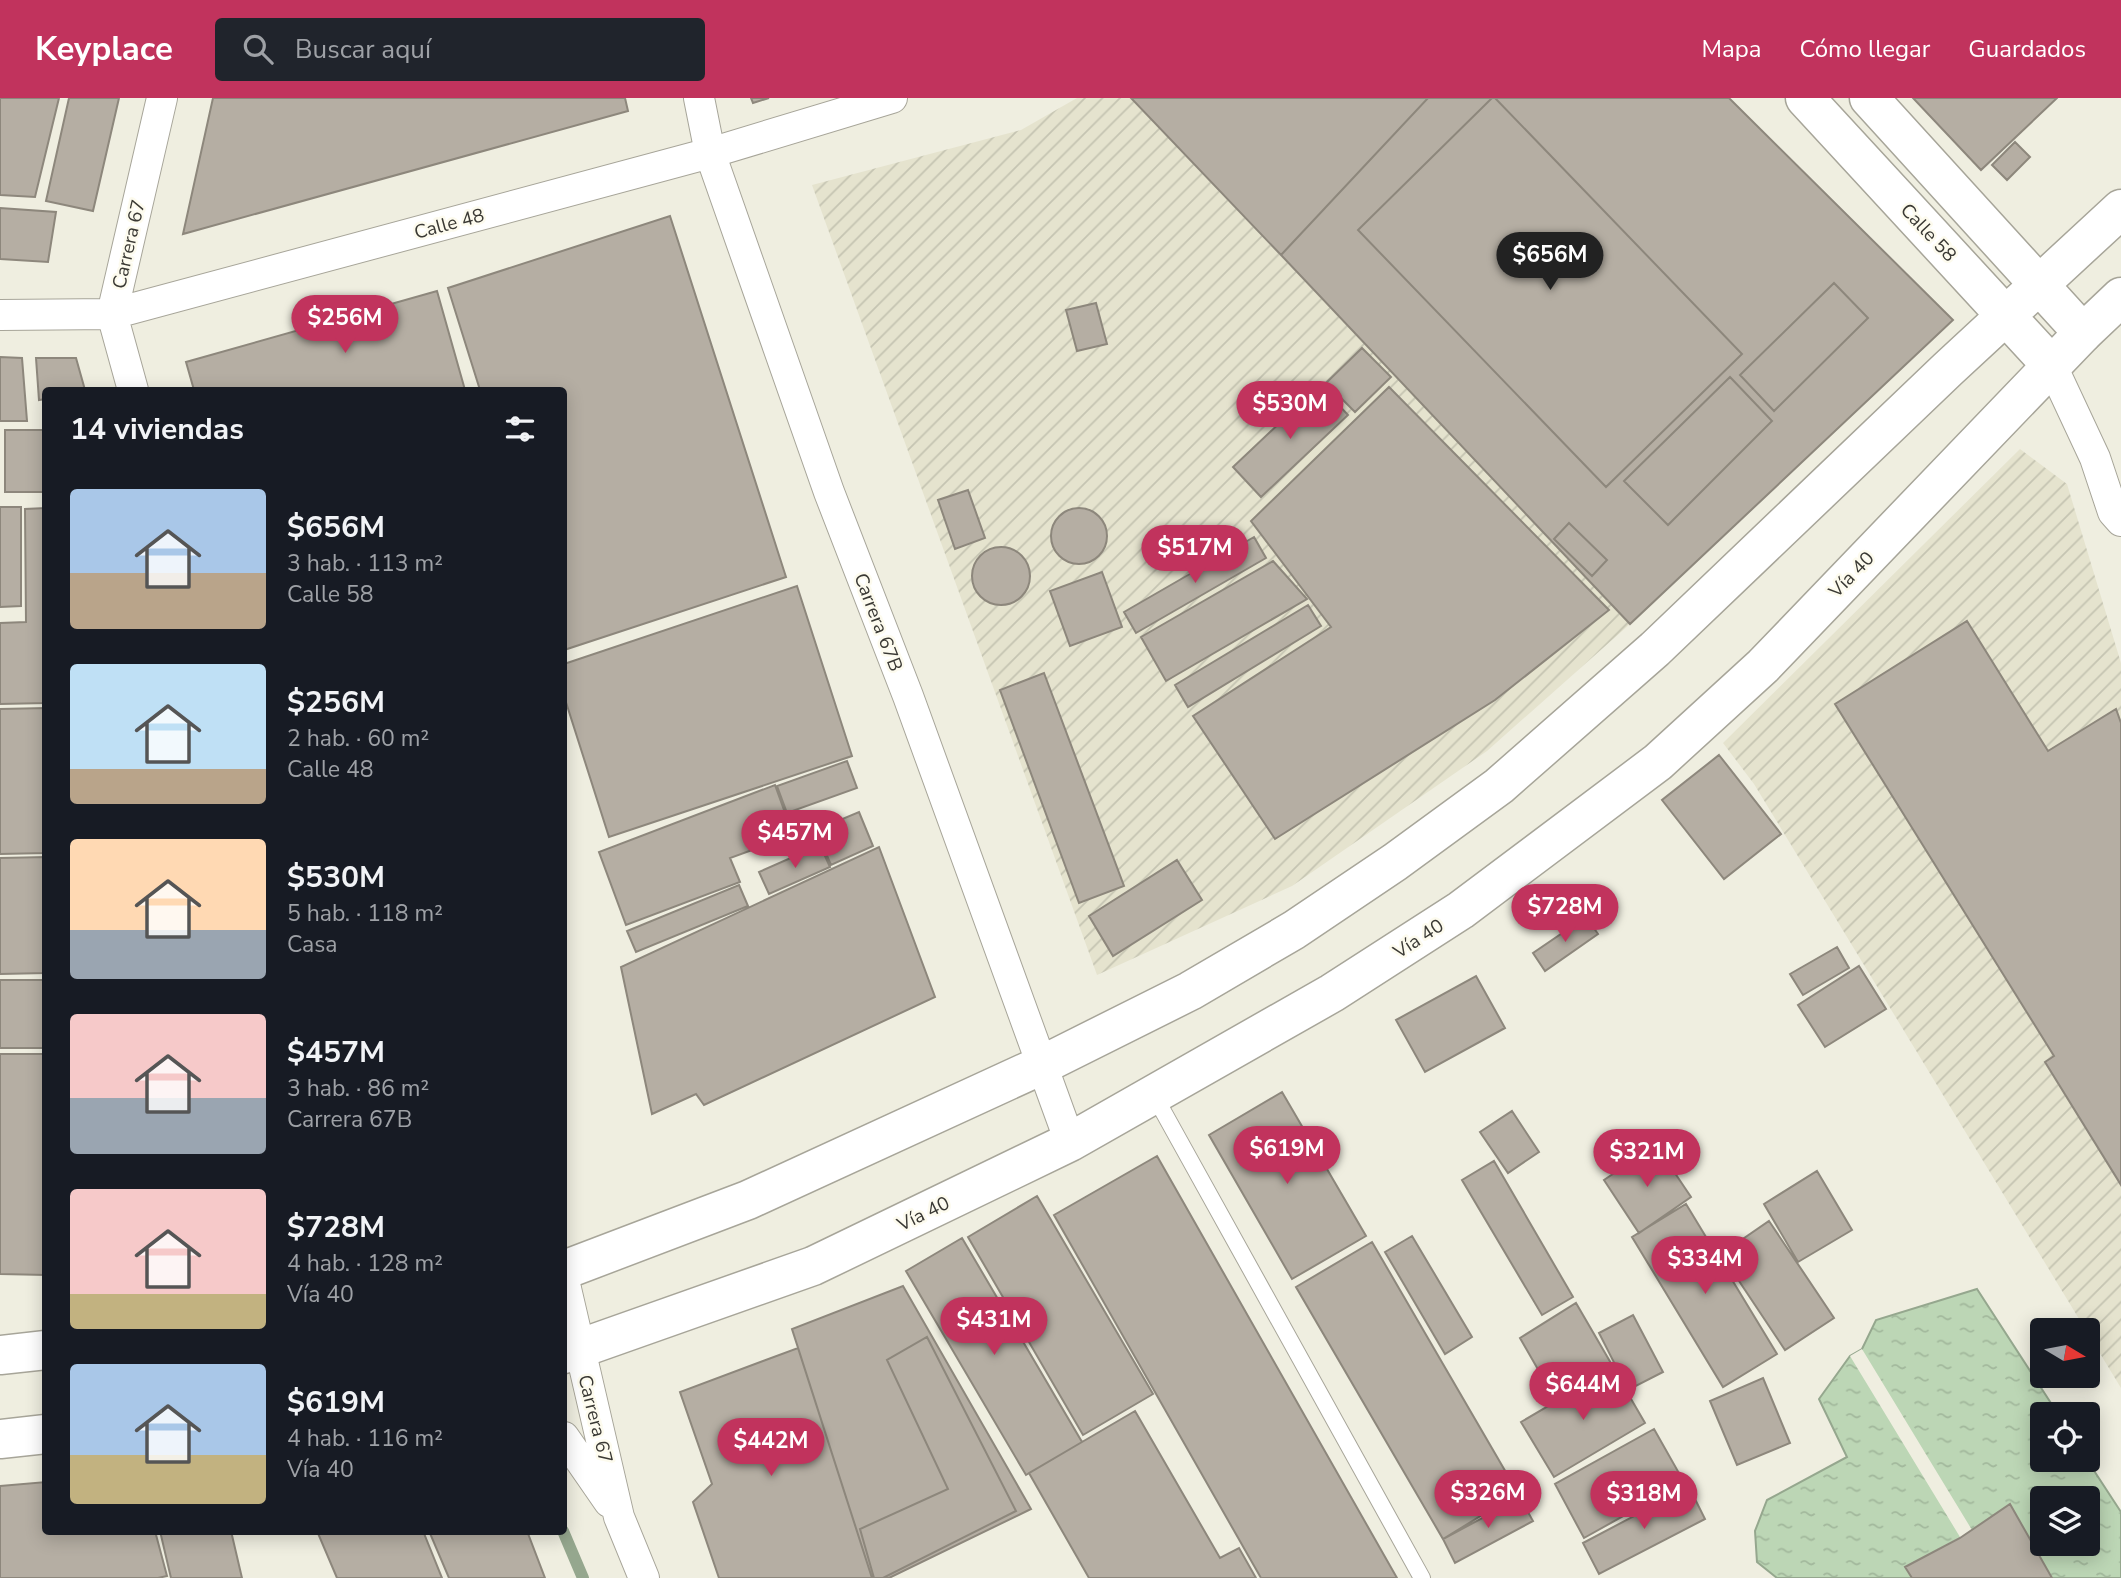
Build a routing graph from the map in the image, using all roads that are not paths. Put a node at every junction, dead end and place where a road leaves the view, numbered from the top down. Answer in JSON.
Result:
{"nodes":[{"id":1,"x":162,"y":98,"type":"edge"},
{"id":2,"x":699,"y":98,"type":"edge"},
{"id":3,"x":892,"y":98,"type":"edge"},
{"id":4,"x":1805,"y":98,"type":"edge"},
{"id":5,"x":1869,"y":98,"type":"edge"},
{"id":6,"x":710,"y":153,"type":"junction"},
{"id":7,"x":2121,"y":209,"type":"edge"},
{"id":8,"x":2040,"y":285,"type":"junction"},
{"id":9,"x":2121,"y":297,"type":"edge"},
{"id":10,"x":0,"y":314,"type":"edge"},
{"id":11,"x":112,"y":314,"type":"junction"},
{"id":12,"x":2007,"y":317,"type":"junction"},
{"id":13,"x":2083,"y":333,"type":"junction"},
{"id":14,"x":2052,"y":366,"type":"junction"},
{"id":15,"x":132,"y":387,"type":"edge"},
{"id":16,"x":2108,"y":460,"type":"edge"},
{"id":17,"x":2121,"y":521,"type":"edge"},
{"id":18,"x":1042,"y":1065,"type":"junction"},
{"id":19,"x":1154,"y":1095,"type":"junction"},
{"id":20,"x":1070,"y":1142,"type":"junction"},
{"id":21,"x":567,"y":1269,"type":"edge"},
{"id":22,"x":567,"y":1311,"type":"edge"},
{"id":23,"x":42,"y":1350,"type":"edge"},
{"id":24,"x":571,"y":1352,"type":"edge"},
{"id":25,"x":0,"y":1355,"type":"edge"},
{"id":26,"x":42,"y":1434,"type":"edge"},
{"id":27,"x":0,"y":1438,"type":"edge"},
{"id":28,"x":567,"y":1441,"type":"edge"},
{"id":29,"x":619,"y":1517,"type":"junction"},
{"id":30,"x":644,"y":1578,"type":"edge"},
{"id":31,"x":1422,"y":1578,"type":"edge"}],
"edges":[{"from":1,"to":11,"type":"street","name":"Carrera 67"},
{"from":2,"to":6,"type":"street","name":"Carrera 67B"},
{"from":3,"to":6,"type":"street","name":"Calle 48"},
{"from":4,"to":12,"type":"main road","name":"Calle 58"},
{"from":5,"to":8,"type":"main road"},
{"from":6,"to":11,"type":"street","name":"Calle 48"},
{"from":6,"to":18,"type":"street","name":"Carrera 67B"},
{"from":7,"to":8,"type":"main road"},
{"from":8,"to":12,"type":"main road"},
{"from":8,"to":13,"type":"main road"},
{"from":9,"to":13,"type":"main road","name":"Vía 40"},
{"from":10,"to":11,"type":"street","name":"Calle 48"},
{"from":11,"to":15,"type":"street","name":"Carrera 67"},
{"from":12,"to":14,"type":"main road","name":"Calle 58"},
{"from":12,"to":18,"type":"main road"},
{"from":13,"to":14,"type":"main road","name":"Vía 40"},
{"from":14,"to":16,"type":"street"},
{"from":14,"to":19,"type":"main road","name":"Vía 40"},
{"from":16,"to":17,"type":"street"},
{"from":18,"to":20,"type":"street","name":"Carrera 67B"},
{"from":18,"to":21,"type":"main road"},
{"from":19,"to":20,"type":"main road","name":"Vía 40"},
{"from":19,"to":31,"type":"lane"},
{"from":20,"to":24,"type":"main road","name":"Vía 40"},
{"from":22,"to":24,"type":"street","name":"Carrera 67"},
{"from":23,"to":25,"type":"main road"},
{"from":24,"to":29,"type":"street","name":"Carrera 67"},
{"from":26,"to":27,"type":"main road"},
{"from":28,"to":29,"type":"street","name":"Carrera 67"},
{"from":29,"to":30,"type":"street","name":"Carrera 67"}]}
